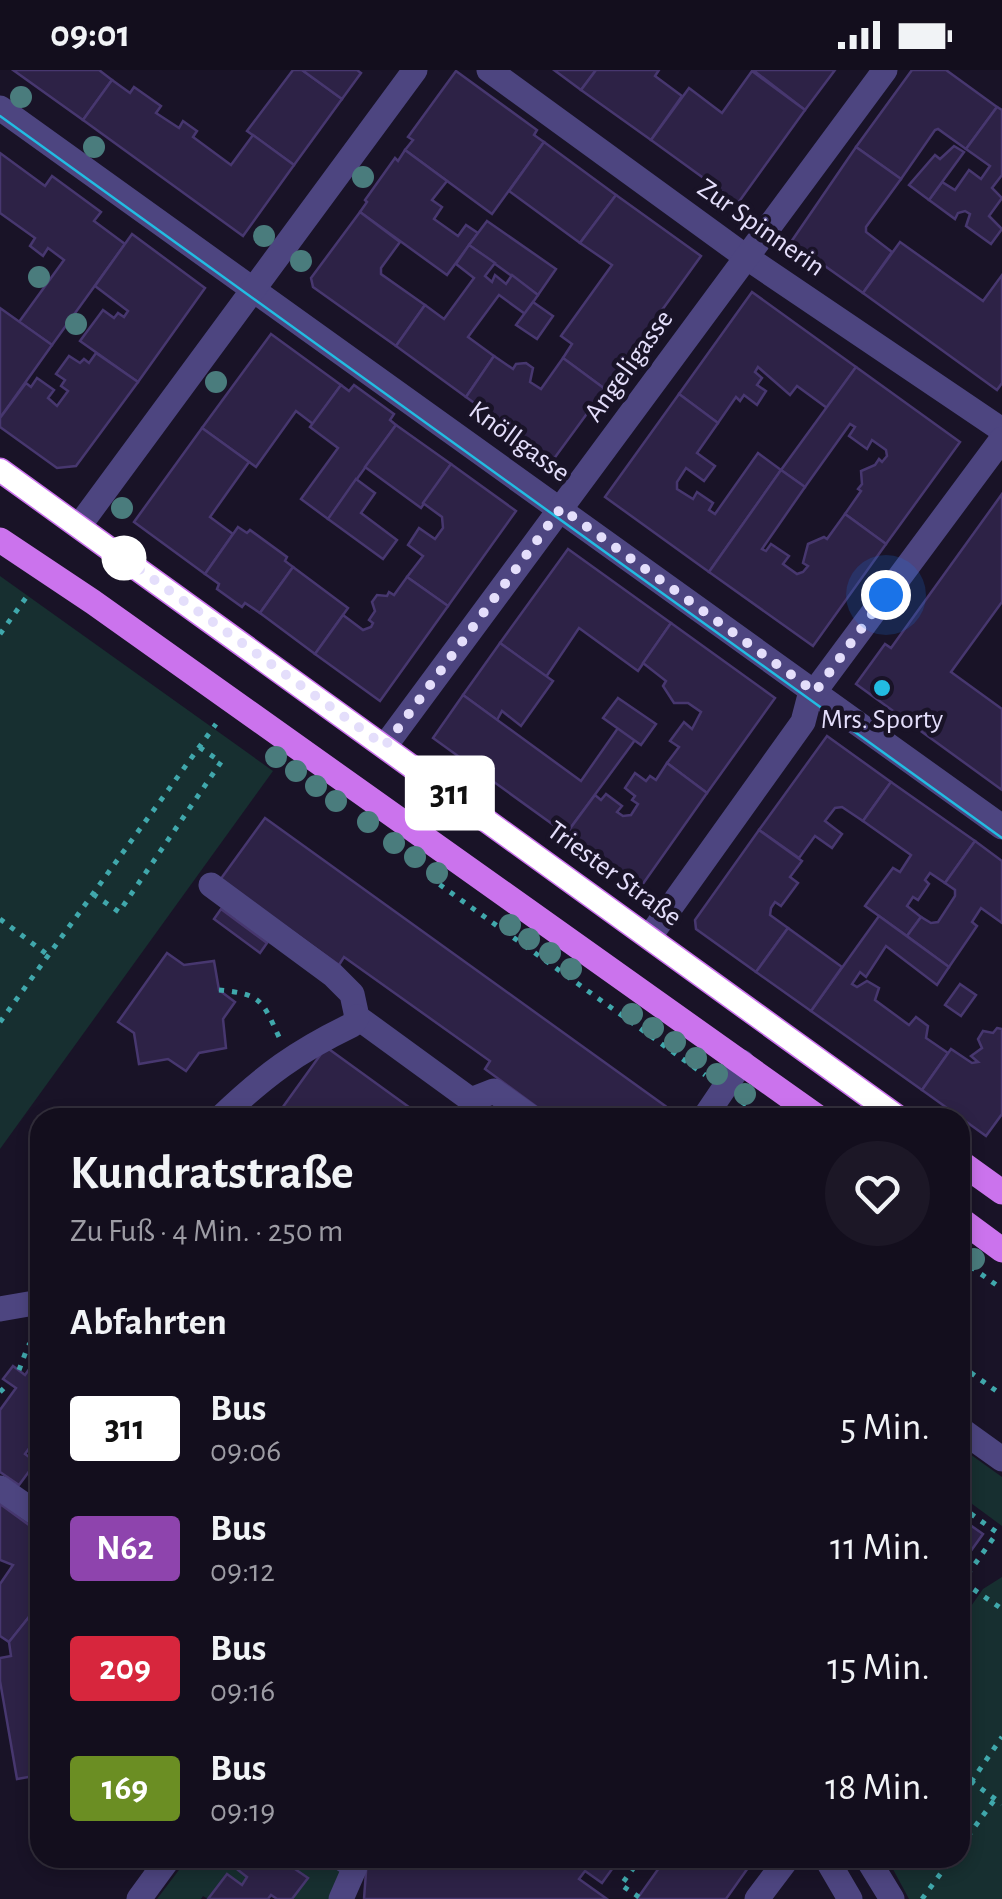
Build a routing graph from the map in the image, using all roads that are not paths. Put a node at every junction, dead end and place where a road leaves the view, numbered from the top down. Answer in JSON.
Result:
{"nodes":[{"id":1,"x":415,"y":70,"type":"edge"},
{"id":2,"x":489,"y":70,"type":"edge"},
{"id":3,"x":885,"y":70,"type":"edge"},
{"id":4,"x":0,"y":108,"type":"edge"},
{"id":5,"x":746,"y":256,"type":"junction"},
{"id":6,"x":255,"y":288,"type":"junction"},
{"id":7,"x":1002,"y":430,"type":"edge"},
{"id":8,"x":1002,"y":440,"type":"edge"},
{"id":9,"x":0,"y":470,"type":"edge"},
{"id":10,"x":561,"y":508,"type":"junction"},
{"id":11,"x":79,"y":526,"type":"junction"},
{"id":12,"x":0,"y":540,"type":"edge"},
{"id":13,"x":815,"y":692,"type":"junction"},
{"id":14,"x":385,"y":746,"type":"junction"},
{"id":15,"x":1002,"y":827,"type":"edge"},
{"id":16,"x":211,"y":885,"type":"dead end"},
{"id":17,"x":650,"y":936,"type":"junction"},
{"id":18,"x":357,"y":1017,"type":"junction"},
{"id":19,"x":742,"y":1062,"type":"junction"},
{"id":20,"x":238,"y":1108,"type":"edge"},
{"id":21,"x":518,"y":1108,"type":"edge"},
{"id":22,"x":711,"y":1108,"type":"edge"},
{"id":23,"x":804,"y":1108,"type":"edge"},
{"id":24,"x":885,"y":1108,"type":"edge"},
{"id":25,"x":970,"y":1168,"type":"edge"},
{"id":26,"x":1000,"y":1187,"type":"edge"},
{"id":27,"x":970,"y":1226,"type":"edge"},
{"id":28,"x":1002,"y":1250,"type":"edge"},
{"id":29,"x":30,"y":1304,"type":"edge"},
{"id":30,"x":0,"y":1309,"type":"edge"},
{"id":31,"x":970,"y":1435,"type":"edge"},
{"id":32,"x":1002,"y":1459,"type":"edge"},
{"id":33,"x":0,"y":1488,"type":"edge"},
{"id":34,"x":30,"y":1509,"type":"edge"},
{"id":35,"x":162,"y":1868,"type":"edge"},
{"id":36,"x":354,"y":1868,"type":"edge"},
{"id":37,"x":780,"y":1868,"type":"edge"},
{"id":38,"x":832,"y":1868,"type":"edge"},
{"id":39,"x":873,"y":1868,"type":"edge"},
{"id":40,"x":139,"y":1899,"type":"edge"},
{"id":41,"x":341,"y":1899,"type":"edge"},
{"id":42,"x":757,"y":1899,"type":"edge"},
{"id":43,"x":850,"y":1899,"type":"edge"},
{"id":44,"x":892,"y":1899,"type":"edge"}],
"edges":[{"from":1,"to":6,"type":"street"},
{"from":2,"to":5,"type":"street","name":"Zur Spinnerin"},
{"from":3,"to":5,"type":"street","name":"Angeligasse"},
{"from":4,"to":6,"type":"street","name":"Knöllgasse"},
{"from":5,"to":7,"type":"street","name":"Zur Spinnerin"},
{"from":5,"to":10,"type":"street","name":"Angeligasse"},
{"from":6,"to":10,"type":"street","name":"Knöllgasse"},
{"from":6,"to":11,"type":"street"},
{"from":8,"to":13,"type":"street"},
{"from":9,"to":11,"type":"main road","name":"Triester Straße"},
{"from":10,"to":13,"type":"street","name":"Knöllgasse"},
{"from":10,"to":14,"type":"street","name":"Angeligasse"},
{"from":11,"to":14,"type":"main road","name":"Triester Straße"},
{"from":12,"to":19,"type":"main road"},
{"from":13,"to":15,"type":"street","name":"Knöllgasse"},
{"from":13,"to":17,"type":"street"},
{"from":14,"to":17,"type":"main road","name":"Triester Straße"},
{"from":16,"to":18,"type":"street"},
{"from":17,"to":24,"type":"main road","name":"Triester Straße"},
{"from":18,"to":20,"type":"street"},
{"from":18,"to":21,"type":"street"},
{"from":19,"to":22,"type":"street"},
{"from":19,"to":23,"type":"main road"},
{"from":25,"to":26,"type":"main road"},
{"from":27,"to":28,"type":"main road"},
{"from":29,"to":30,"type":"street"},
{"from":31,"to":32,"type":"street"},
{"from":33,"to":34,"type":"street"},
{"from":35,"to":40,"type":"street"},
{"from":36,"to":41,"type":"street"},
{"from":37,"to":42,"type":"street"},
{"from":38,"to":43,"type":"street"},
{"from":39,"to":44,"type":"street"}]}
